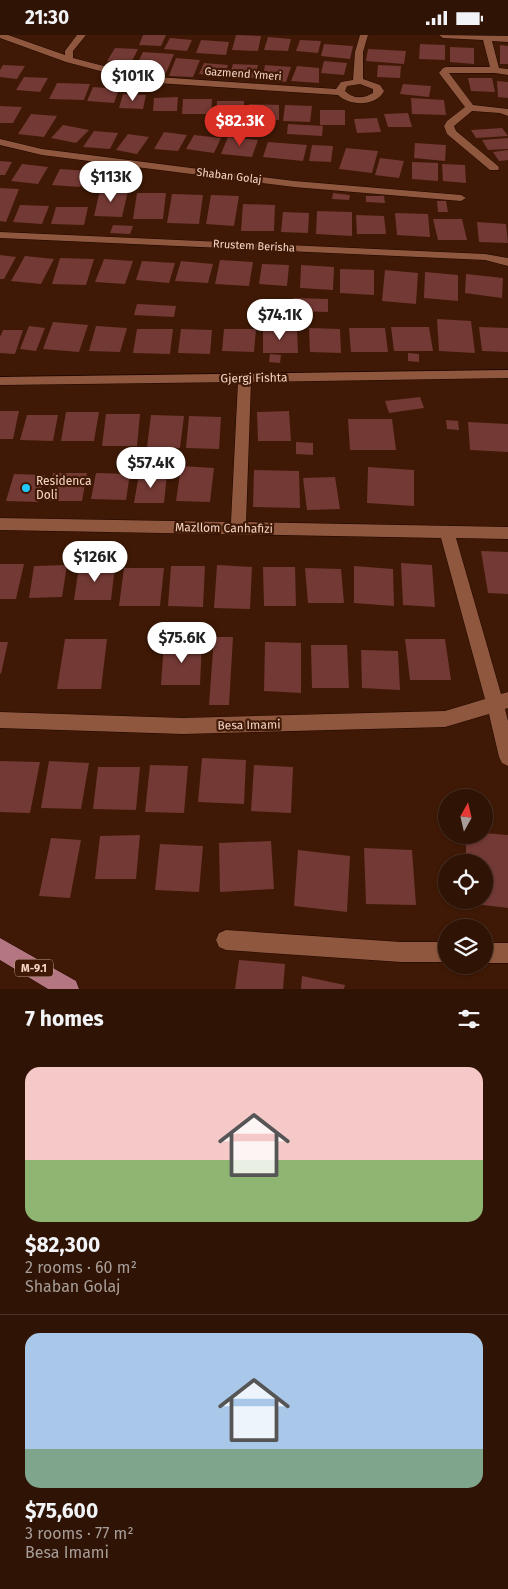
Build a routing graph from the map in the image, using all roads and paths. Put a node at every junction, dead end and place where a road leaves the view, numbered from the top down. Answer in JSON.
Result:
{"nodes":[{"id":1,"x":0,"y":35,"type":"edge"},
{"id":2,"x":82,"y":35,"type":"edge"},
{"id":3,"x":364,"y":35,"type":"edge"},
{"id":4,"x":443,"y":35,"type":"edge"},
{"id":5,"x":487,"y":38,"type":"junction"},
{"id":6,"x":508,"y":39,"type":"edge"},
{"id":7,"x":69,"y":60,"type":"junction"},
{"id":8,"x":495,"y":70,"type":"junction"},
{"id":9,"x":508,"y":72,"type":"edge"},
{"id":10,"x":358,"y":81,"type":"junction"},
{"id":11,"x":340,"y":92,"type":"junction"},
{"id":12,"x":470,"y":108,"type":"junction"},
{"id":13,"x":508,"y":113,"type":"edge"},
{"id":14,"x":0,"y":141,"type":"edge"},
{"id":15,"x":494,"y":168,"type":"dead end"},
{"id":16,"x":460,"y":198,"type":"dead end"},
{"id":17,"x":0,"y":235,"type":"edge"},
{"id":18,"x":508,"y":262,"type":"edge"},
{"id":19,"x":508,"y":374,"type":"edge"},
{"id":20,"x":245,"y":379,"type":"junction"},
{"id":21,"x":0,"y":381,"type":"edge"},
{"id":22,"x":0,"y":524,"type":"edge"},
{"id":23,"x":238,"y":528,"type":"junction"},
{"id":24,"x":447,"y":532,"type":"junction"},
{"id":25,"x":508,"y":533,"type":"edge"},
{"id":26,"x":502,"y":702,"type":"edge"},
{"id":27,"x":0,"y":720,"type":"edge"},
{"id":28,"x":508,"y":757,"type":"edge"},
{"id":29,"x":226,"y":940,"type":"dead end"},
{"id":30,"x":0,"y":948,"type":"edge"},
{"id":31,"x":438,"y":952,"type":"edge"},
{"id":32,"x":493,"y":953,"type":"edge"},
{"id":33,"x":508,"y":953,"type":"edge"},
{"id":34,"x":68,"y":989,"type":"edge"}],
"edges":[{"from":1,"to":7,"type":"street","name":"Gazmend Ymeri"},
{"from":2,"to":7,"type":"street"},
{"from":3,"to":10,"type":"street"},
{"from":4,"to":5,"type":"street"},
{"from":5,"to":6,"type":"street"},
{"from":5,"to":8,"type":"street"},
{"from":7,"to":11,"type":"street","name":"Gazmend Ymeri"},
{"from":8,"to":9,"type":"street"},
{"from":8,"to":12,"type":"street"},
{"from":10,"to":11,"type":"street"},
{"from":10,"to":11,"type":"street","name":"Gazmend Ymeri"},
{"from":12,"to":13,"type":"street"},
{"from":12,"to":15,"type":"street"},
{"from":14,"to":16,"type":"street","name":"Shaban Golaj"},
{"from":17,"to":18,"type":"street","name":"Rrustem Berisha"},
{"from":19,"to":20,"type":"street","name":"Gjergj Fishta"},
{"from":20,"to":21,"type":"street","name":"Gjergj Fishta"},
{"from":20,"to":23,"type":"street"},
{"from":22,"to":23,"type":"street","name":"Mazllom Canhafizi"},
{"from":23,"to":24,"type":"street","name":"Mazllom Canhafizi"},
{"from":24,"to":25,"type":"street","name":"Mazllom Canhafizi"},
{"from":24,"to":26,"type":"street"},
{"from":26,"to":27,"type":"street","name":"Besa Imami"},
{"from":26,"to":28,"type":"street"},
{"from":29,"to":31,"type":"street"},
{"from":30,"to":34,"type":"main road","number":"M-9.1"},
{"from":32,"to":33,"type":"street"}]}
